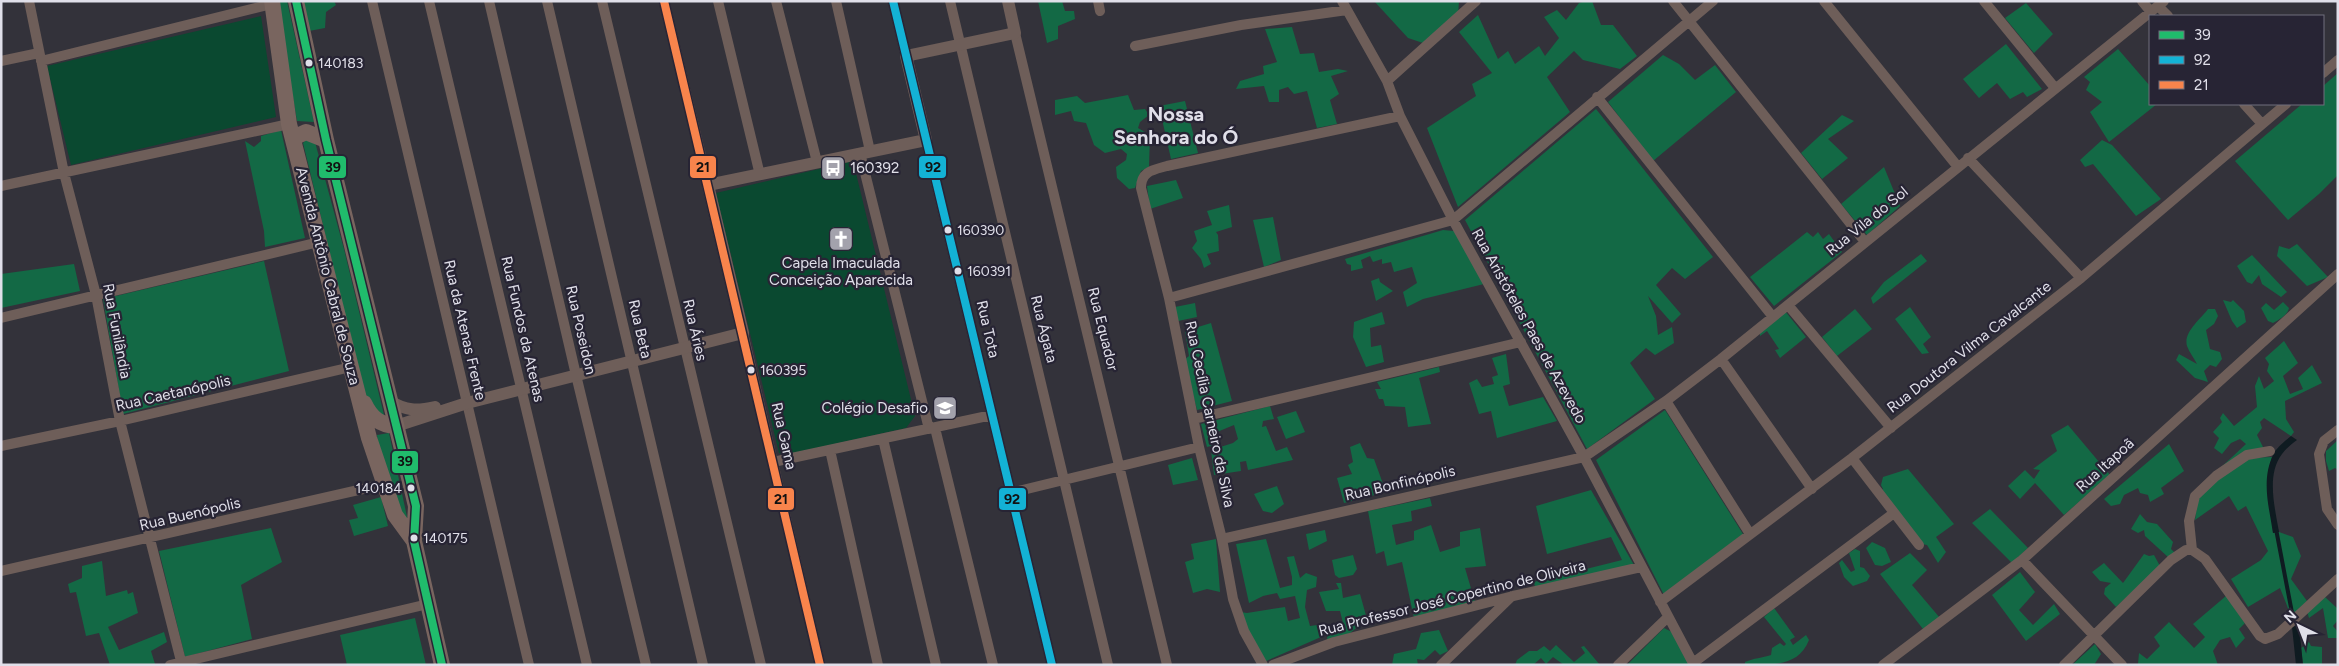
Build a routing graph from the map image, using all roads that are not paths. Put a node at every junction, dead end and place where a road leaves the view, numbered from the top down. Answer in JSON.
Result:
{"nodes":[{"id":1,"x":29,"y":1,"type":"edge"},
{"id":2,"x":296,"y":1,"type":"edge"},
{"id":3,"x":372,"y":1,"type":"edge"},
{"id":4,"x":429,"y":1,"type":"edge"},
{"id":5,"x":489,"y":1,"type":"edge"},
{"id":6,"x":547,"y":1,"type":"edge"},
{"id":7,"x":602,"y":1,"type":"edge"},
{"id":8,"x":664,"y":1,"type":"edge"},
{"id":9,"x":718,"y":1,"type":"edge"},
{"id":10,"x":776,"y":1,"type":"edge"},
{"id":11,"x":836,"y":1,"type":"edge"},
{"id":12,"x":893,"y":1,"type":"edge"},
{"id":13,"x":950,"y":1,"type":"edge"},
{"id":14,"x":1008,"y":1,"type":"edge"},
{"id":15,"x":1476,"y":1,"type":"edge"},
{"id":16,"x":1673,"y":1,"type":"edge"},
{"id":17,"x":1713,"y":1,"type":"edge"},
{"id":18,"x":1824,"y":1,"type":"edge"},
{"id":19,"x":1984,"y":1,"type":"edge"},
{"id":20,"x":2142,"y":1,"type":"edge"},
{"id":21,"x":272,"y":3,"type":"edge"},
{"id":22,"x":1344,"y":6,"type":"edge"},
{"id":23,"x":2158,"y":6,"type":"edge"},
{"id":24,"x":2167,"y":15,"type":"edge"},
{"id":25,"x":1690,"y":21,"type":"junction"},
{"id":26,"x":1015,"y":33,"type":"junction"},
{"id":27,"x":959,"y":45,"type":"junction"},
{"id":28,"x":1135,"y":46,"type":"dead end"},
{"id":29,"x":906,"y":56,"type":"junction"},
{"id":30,"x":40,"y":57,"type":"junction"},
{"id":31,"x":2338,"y":60,"type":"edge"},
{"id":32,"x":1,"y":61,"type":"edge"},
{"id":33,"x":2324,"y":72,"type":"edge"},
{"id":34,"x":1387,"y":81,"type":"junction"},
{"id":35,"x":2055,"y":88,"type":"junction"},
{"id":36,"x":1597,"y":97,"type":"junction"},
{"id":37,"x":2245,"y":105,"type":"edge"},
{"id":38,"x":2285,"y":105,"type":"edge"},
{"id":39,"x":1400,"y":116,"type":"junction"},
{"id":40,"x":2262,"y":124,"type":"junction"},
{"id":41,"x":291,"y":131,"type":"junction"},
{"id":42,"x":326,"y":140,"type":"junction"},
{"id":43,"x":926,"y":140,"type":"junction"},
{"id":44,"x":865,"y":152,"type":"junction"},
{"id":45,"x":1968,"y":158,"type":"junction"},
{"id":46,"x":817,"y":162,"type":"junction"},
{"id":47,"x":1958,"y":167,"type":"junction"},
{"id":48,"x":64,"y":173,"type":"junction"},
{"id":49,"x":760,"y":175,"type":"junction"},
{"id":50,"x":1,"y":186,"type":"edge"},
{"id":51,"x":708,"y":186,"type":"junction"},
{"id":52,"x":1452,"y":220,"type":"junction"},
{"id":53,"x":320,"y":242,"type":"junction"},
{"id":54,"x":1865,"y":242,"type":"junction"},
{"id":55,"x":2338,"y":274,"type":"edge"},
{"id":56,"x":2080,"y":278,"type":"junction"},
{"id":57,"x":96,"y":295,"type":"junction"},
{"id":58,"x":1169,"y":298,"type":"junction"},
{"id":59,"x":1788,"y":305,"type":"junction"},
{"id":60,"x":1773,"y":317,"type":"junction"},
{"id":61,"x":1,"y":318,"type":"edge"},
{"id":62,"x":743,"y":333,"type":"junction"},
{"id":63,"x":1521,"y":342,"type":"junction"},
{"id":64,"x":683,"y":348,"type":"junction"},
{"id":65,"x":1721,"y":359,"type":"junction"},
{"id":66,"x":632,"y":361,"type":"junction"},
{"id":67,"x":351,"y":367,"type":"junction"},
{"id":68,"x":576,"y":375,"type":"junction"},
{"id":69,"x":357,"y":389,"type":"junction"},
{"id":70,"x":522,"y":389,"type":"junction"},
{"id":71,"x":390,"y":401,"type":"junction"},
{"id":72,"x":1666,"y":401,"type":"junction"},
{"id":73,"x":467,"y":403,"type":"junction"},
{"id":74,"x":448,"y":409,"type":"junction"},
{"id":75,"x":992,"y":415,"type":"junction"},
{"id":76,"x":1194,"y":419,"type":"junction"},
{"id":77,"x":120,"y":421,"type":"junction"},
{"id":78,"x":396,"y":426,"type":"junction"},
{"id":79,"x":932,"y":428,"type":"junction"},
{"id":80,"x":1890,"y":428,"type":"junction"},
{"id":81,"x":2338,"y":430,"type":"edge"},
{"id":82,"x":883,"y":439,"type":"junction"},
{"id":83,"x":1,"y":446,"type":"edge"},
{"id":84,"x":1199,"y":447,"type":"junction"},
{"id":85,"x":830,"y":450,"type":"junction"},
{"id":86,"x":2270,"y":451,"type":"dead end"},
{"id":87,"x":1584,"y":457,"type":"junction"},
{"id":88,"x":1852,"y":458,"type":"junction"},
{"id":89,"x":773,"y":462,"type":"junction"},
{"id":90,"x":1120,"y":467,"type":"junction"},
{"id":91,"x":1065,"y":481,"type":"junction"},
{"id":92,"x":385,"y":484,"type":"junction"},
{"id":93,"x":1812,"y":489,"type":"junction"},
{"id":94,"x":1010,"y":493,"type":"junction"},
{"id":95,"x":1894,"y":513,"type":"junction"},
{"id":96,"x":2338,"y":525,"type":"edge"},
{"id":97,"x":1750,"y":534,"type":"junction"},
{"id":98,"x":1222,"y":538,"type":"junction"},
{"id":99,"x":148,"y":539,"type":"junction"},
{"id":100,"x":414,"y":541,"type":"junction"},
{"id":101,"x":1919,"y":545,"type":"dead end"},
{"id":102,"x":2192,"y":550,"type":"junction"},
{"id":103,"x":2022,"y":560,"type":"junction"},
{"id":104,"x":1641,"y":566,"type":"junction"},
{"id":105,"x":1,"y":571,"type":"edge"},
{"id":106,"x":2338,"y":578,"type":"edge"},
{"id":107,"x":1512,"y":596,"type":"junction"},
{"id":108,"x":1660,"y":602,"type":"junction"},
{"id":109,"x":428,"y":604,"type":"junction"},
{"id":110,"x":1668,"y":617,"type":"junction"},
{"id":111,"x":2094,"y":636,"type":"junction"},
{"id":112,"x":181,"y":663,"type":"edge"},
{"id":113,"x":1693,"y":664,"type":"edge"},
{"id":114,"x":170,"y":665,"type":"edge"},
{"id":115,"x":442,"y":665,"type":"edge"},
{"id":116,"x":529,"y":665,"type":"edge"},
{"id":117,"x":587,"y":665,"type":"edge"},
{"id":118,"x":646,"y":665,"type":"edge"},
{"id":119,"x":703,"y":665,"type":"edge"},
{"id":120,"x":761,"y":665,"type":"edge"},
{"id":121,"x":820,"y":665,"type":"edge"},
{"id":122,"x":878,"y":665,"type":"edge"},
{"id":123,"x":936,"y":665,"type":"edge"},
{"id":124,"x":993,"y":665,"type":"edge"},
{"id":125,"x":1052,"y":665,"type":"edge"},
{"id":126,"x":1108,"y":665,"type":"edge"},
{"id":127,"x":1167,"y":665,"type":"edge"},
{"id":128,"x":1263,"y":665,"type":"edge"},
{"id":129,"x":1273,"y":665,"type":"edge"},
{"id":130,"x":1441,"y":665,"type":"edge"},
{"id":131,"x":1618,"y":665,"type":"edge"},
{"id":132,"x":1883,"y":665,"type":"edge"},
{"id":133,"x":2064,"y":665,"type":"edge"},
{"id":134,"x":2122,"y":665,"type":"edge"}],
"edges":[{"from":1,"to":30,"type":"street","name":"Rua Funilândia"},
{"from":2,"to":42,"type":"main road","name":"Avenida Antônio Cabral de Souza"},
{"from":3,"to":73,"type":"street","name":"Rua da Atenas Frente"},
{"from":4,"to":70,"type":"street","name":"Rua Fundos da Atenas"},
{"from":5,"to":68,"type":"street","name":"Rua Poseidon"},
{"from":6,"to":66,"type":"street","name":"Rua Beta"},
{"from":7,"to":64,"type":"street","name":"Rua Áries"},
{"from":8,"to":51,"type":"street"},
{"from":9,"to":49,"type":"street"},
{"from":10,"to":46,"type":"street"},
{"from":11,"to":44,"type":"street"},
{"from":12,"to":29,"type":"street","name":"Rua Tota"},
{"from":13,"to":27,"type":"street","name":"Rua Ágata"},
{"from":14,"to":26,"type":"street","name":"Rua Equador"},
{"from":15,"to":34,"type":"street"},
{"from":16,"to":25,"type":"street"},
{"from":17,"to":25,"type":"street"},
{"from":18,"to":47,"type":"street"},
{"from":19,"to":35,"type":"street"},
{"from":20,"to":23,"type":"street"},
{"from":21,"to":30,"type":"street"},
{"from":21,"to":41,"type":"main road","name":"Avenida Antônio Cabral de Souza"},
{"from":22,"to":28,"type":"street"},
{"from":22,"to":34,"type":"street","name":"Rua Aristóteles Paes de Azevedo"},
{"from":23,"to":24,"type":"street"},
{"from":23,"to":35,"type":"street","name":"Rua Vila do Sol"},
{"from":25,"to":36,"type":"street"},
{"from":25,"to":54,"type":"street"},
{"from":26,"to":27,"type":"street"},
{"from":26,"to":90,"type":"street","name":"Rua Equador"},
{"from":27,"to":29,"type":"street"},
{"from":27,"to":91,"type":"street","name":"Rua Ágata"},
{"from":29,"to":43,"type":"street","name":"Rua Tota"},
{"from":30,"to":32,"type":"street"},
{"from":30,"to":48,"type":"street","name":"Rua Funilândia"},
{"from":31,"to":33,"type":"street"},
{"from":34,"to":39,"type":"street","name":"Rua Aristóteles Paes de Azevedo"},
{"from":35,"to":45,"type":"street","name":"Rua Vila do Sol"},
{"from":36,"to":52,"type":"street"},
{"from":36,"to":60,"type":"street"},
{"from":37,"to":40,"type":"street"},
{"from":38,"to":40,"type":"street","name":"Rua Doutora Vilma Cavalcante"},
{"from":39,"to":52,"type":"street","name":"Rua Aristóteles Paes de Azevedo"},
{"from":39,"to":58,"type":"street","name":"Rua Cecília Carneiro da Silva"},
{"from":40,"to":56,"type":"street","name":"Rua Doutora Vilma Cavalcante"},
{"from":41,"to":42,"type":"main road"},
{"from":41,"to":48,"type":"street"},
{"from":41,"to":53,"type":"main road","name":"Avenida Antônio Cabral de Souza"},
{"from":42,"to":71,"type":"main road","name":"Avenida Antônio Cabral de Souza"},
{"from":43,"to":44,"type":"street"},
{"from":43,"to":75,"type":"street","name":"Rua Tota"},
{"from":44,"to":46,"type":"street"},
{"from":44,"to":79,"type":"street"},
{"from":45,"to":47,"type":"street","name":"Rua Vila do Sol"},
{"from":45,"to":56,"type":"street"},
{"from":46,"to":49,"type":"street"},
{"from":47,"to":54,"type":"street","name":"Rua Vila do Sol"},
{"from":48,"to":50,"type":"street"},
{"from":48,"to":57,"type":"street","name":"Rua Funilândia"},
{"from":49,"to":51,"type":"street"},
{"from":51,"to":62,"type":"street","name":"Rua Gama"},
{"from":52,"to":58,"type":"street"},
{"from":52,"to":63,"type":"street","name":"Rua Aristóteles Paes de Azevedo"},
{"from":53,"to":57,"type":"street"},
{"from":53,"to":67,"type":"main road","name":"Avenida Antônio Cabral de Souza"},
{"from":54,"to":59,"type":"street","name":"Rua Vila do Sol"},
{"from":55,"to":103,"type":"street","name":"Rua Itapoã"},
{"from":56,"to":80,"type":"street","name":"Rua Doutora Vilma Cavalcante"},
{"from":57,"to":61,"type":"street"},
{"from":57,"to":77,"type":"street","name":"Rua Funilândia"},
{"from":58,"to":76,"type":"street","name":"Rua Cecília Carneiro da Silva"},
{"from":59,"to":60,"type":"street","name":"Rua Vila do Sol"},
{"from":59,"to":80,"type":"street"},
{"from":60,"to":65,"type":"street","name":"Rua Vila do Sol"},
{"from":62,"to":64,"type":"street"},
{"from":62,"to":89,"type":"street","name":"Rua Gama"},
{"from":63,"to":76,"type":"street"},
{"from":63,"to":87,"type":"street","name":"Rua Aristóteles Paes de Azevedo"},
{"from":64,"to":66,"type":"street"},
{"from":64,"to":120,"type":"street","name":"Rua Áries"},
{"from":65,"to":72,"type":"street","name":"Rua Vila do Sol"},
{"from":65,"to":93,"type":"street"},
{"from":66,"to":68,"type":"street"},
{"from":66,"to":119,"type":"street","name":"Rua Beta"},
{"from":67,"to":69,"type":"main road","name":"Avenida Antônio Cabral de Souza"},
{"from":67,"to":77,"type":"street","name":"Rua Caetanópolis"},
{"from":68,"to":70,"type":"street"},
{"from":68,"to":118,"type":"street","name":"Rua Poseidon"},
{"from":69,"to":78,"type":"main road"},
{"from":69,"to":92,"type":"main road","name":"Avenida Antônio Cabral de Souza"},
{"from":70,"to":73,"type":"street"},
{"from":70,"to":117,"type":"street","name":"Rua Fundos da Atenas"},
{"from":71,"to":74,"type":"street"},
{"from":71,"to":78,"type":"main road","name":"Avenida Antônio Cabral de Souza"},
{"from":72,"to":87,"type":"street","name":"Rua Vila do Sol"},
{"from":72,"to":97,"type":"street"},
{"from":73,"to":74,"type":"street"},
{"from":73,"to":116,"type":"street","name":"Rua da Atenas Frente"},
{"from":74,"to":78,"type":"street"},
{"from":75,"to":79,"type":"street"},
{"from":75,"to":94,"type":"street","name":"Rua Tota"},
{"from":76,"to":84,"type":"street","name":"Rua Cecília Carneiro da Silva"},
{"from":77,"to":83,"type":"street","name":"Rua Caetanópolis"},
{"from":77,"to":99,"type":"street","name":"Rua Funilândia"},
{"from":78,"to":100,"type":"main road","name":"Avenida Antônio Cabral de Souza"},
{"from":79,"to":82,"type":"street"},
{"from":79,"to":124,"type":"street"},
{"from":80,"to":88,"type":"street","name":"Rua Doutora Vilma Cavalcante"},
{"from":81,"to":96,"type":"street"},
{"from":82,"to":85,"type":"street"},
{"from":82,"to":123,"type":"street"},
{"from":84,"to":90,"type":"street"},
{"from":84,"to":98,"type":"street","name":"Rua Cecília Carneiro da Silva"},
{"from":85,"to":89,"type":"street"},
{"from":85,"to":122,"type":"street"},
{"from":86,"to":102,"type":"street"},
{"from":87,"to":98,"type":"street","name":"Rua Bonfinópolis"},
{"from":87,"to":104,"type":"street","name":"Rua Aristóteles Paes de Azevedo"},
{"from":88,"to":93,"type":"street","name":"Rua Doutora Vilma Cavalcante"},
{"from":88,"to":95,"type":"street"},
{"from":89,"to":121,"type":"street","name":"Rua Gama"},
{"from":90,"to":91,"type":"street"},
{"from":90,"to":127,"type":"street","name":"Rua Equador"},
{"from":91,"to":94,"type":"street"},
{"from":91,"to":126,"type":"street","name":"Rua Ágata"},
{"from":92,"to":99,"type":"street","name":"Rua Buenópolis"},
{"from":92,"to":100,"type":"main road","name":"Avenida Antônio Cabral de Souza"},
{"from":93,"to":97,"type":"street","name":"Rua Doutora Vilma Cavalcante"},
{"from":94,"to":125,"type":"street","name":"Rua Tota"},
{"from":95,"to":101,"type":"street"},
{"from":95,"to":113,"type":"street"},
{"from":97,"to":108,"type":"street","name":"Rua Doutora Vilma Cavalcante"},
{"from":98,"to":128,"type":"street","name":"Rua Cecília Carneiro da Silva"},
{"from":99,"to":105,"type":"street","name":"Rua Buenópolis"},
{"from":99,"to":112,"type":"street","name":"Rua Funilândia"},
{"from":100,"to":109,"type":"main road","name":"Avenida Antônio Cabral de Souza"},
{"from":102,"to":106,"type":"street"},
{"from":102,"to":111,"type":"street"},
{"from":103,"to":111,"type":"street"},
{"from":103,"to":132,"type":"street","name":"Rua Itapoã"},
{"from":104,"to":107,"type":"street","name":"Rua Professor José Copertino de Oliveira"},
{"from":104,"to":108,"type":"street","name":"Rua Aristóteles Paes de Azevedo"},
{"from":107,"to":129,"type":"street","name":"Rua Professor José Copertino de Oliveira"},
{"from":107,"to":130,"type":"street"},
{"from":108,"to":110,"type":"street","name":"Rua Aristóteles Paes de Azevedo"},
{"from":109,"to":112,"type":"street"},
{"from":109,"to":115,"type":"main road","name":"Avenida Antônio Cabral de Souza"},
{"from":110,"to":113,"type":"street","name":"Rua Aristóteles Paes de Azevedo"},
{"from":110,"to":131,"type":"street"},
{"from":111,"to":133,"type":"street"},
{"from":111,"to":134,"type":"street"},
{"from":112,"to":114,"type":"street"}]}
